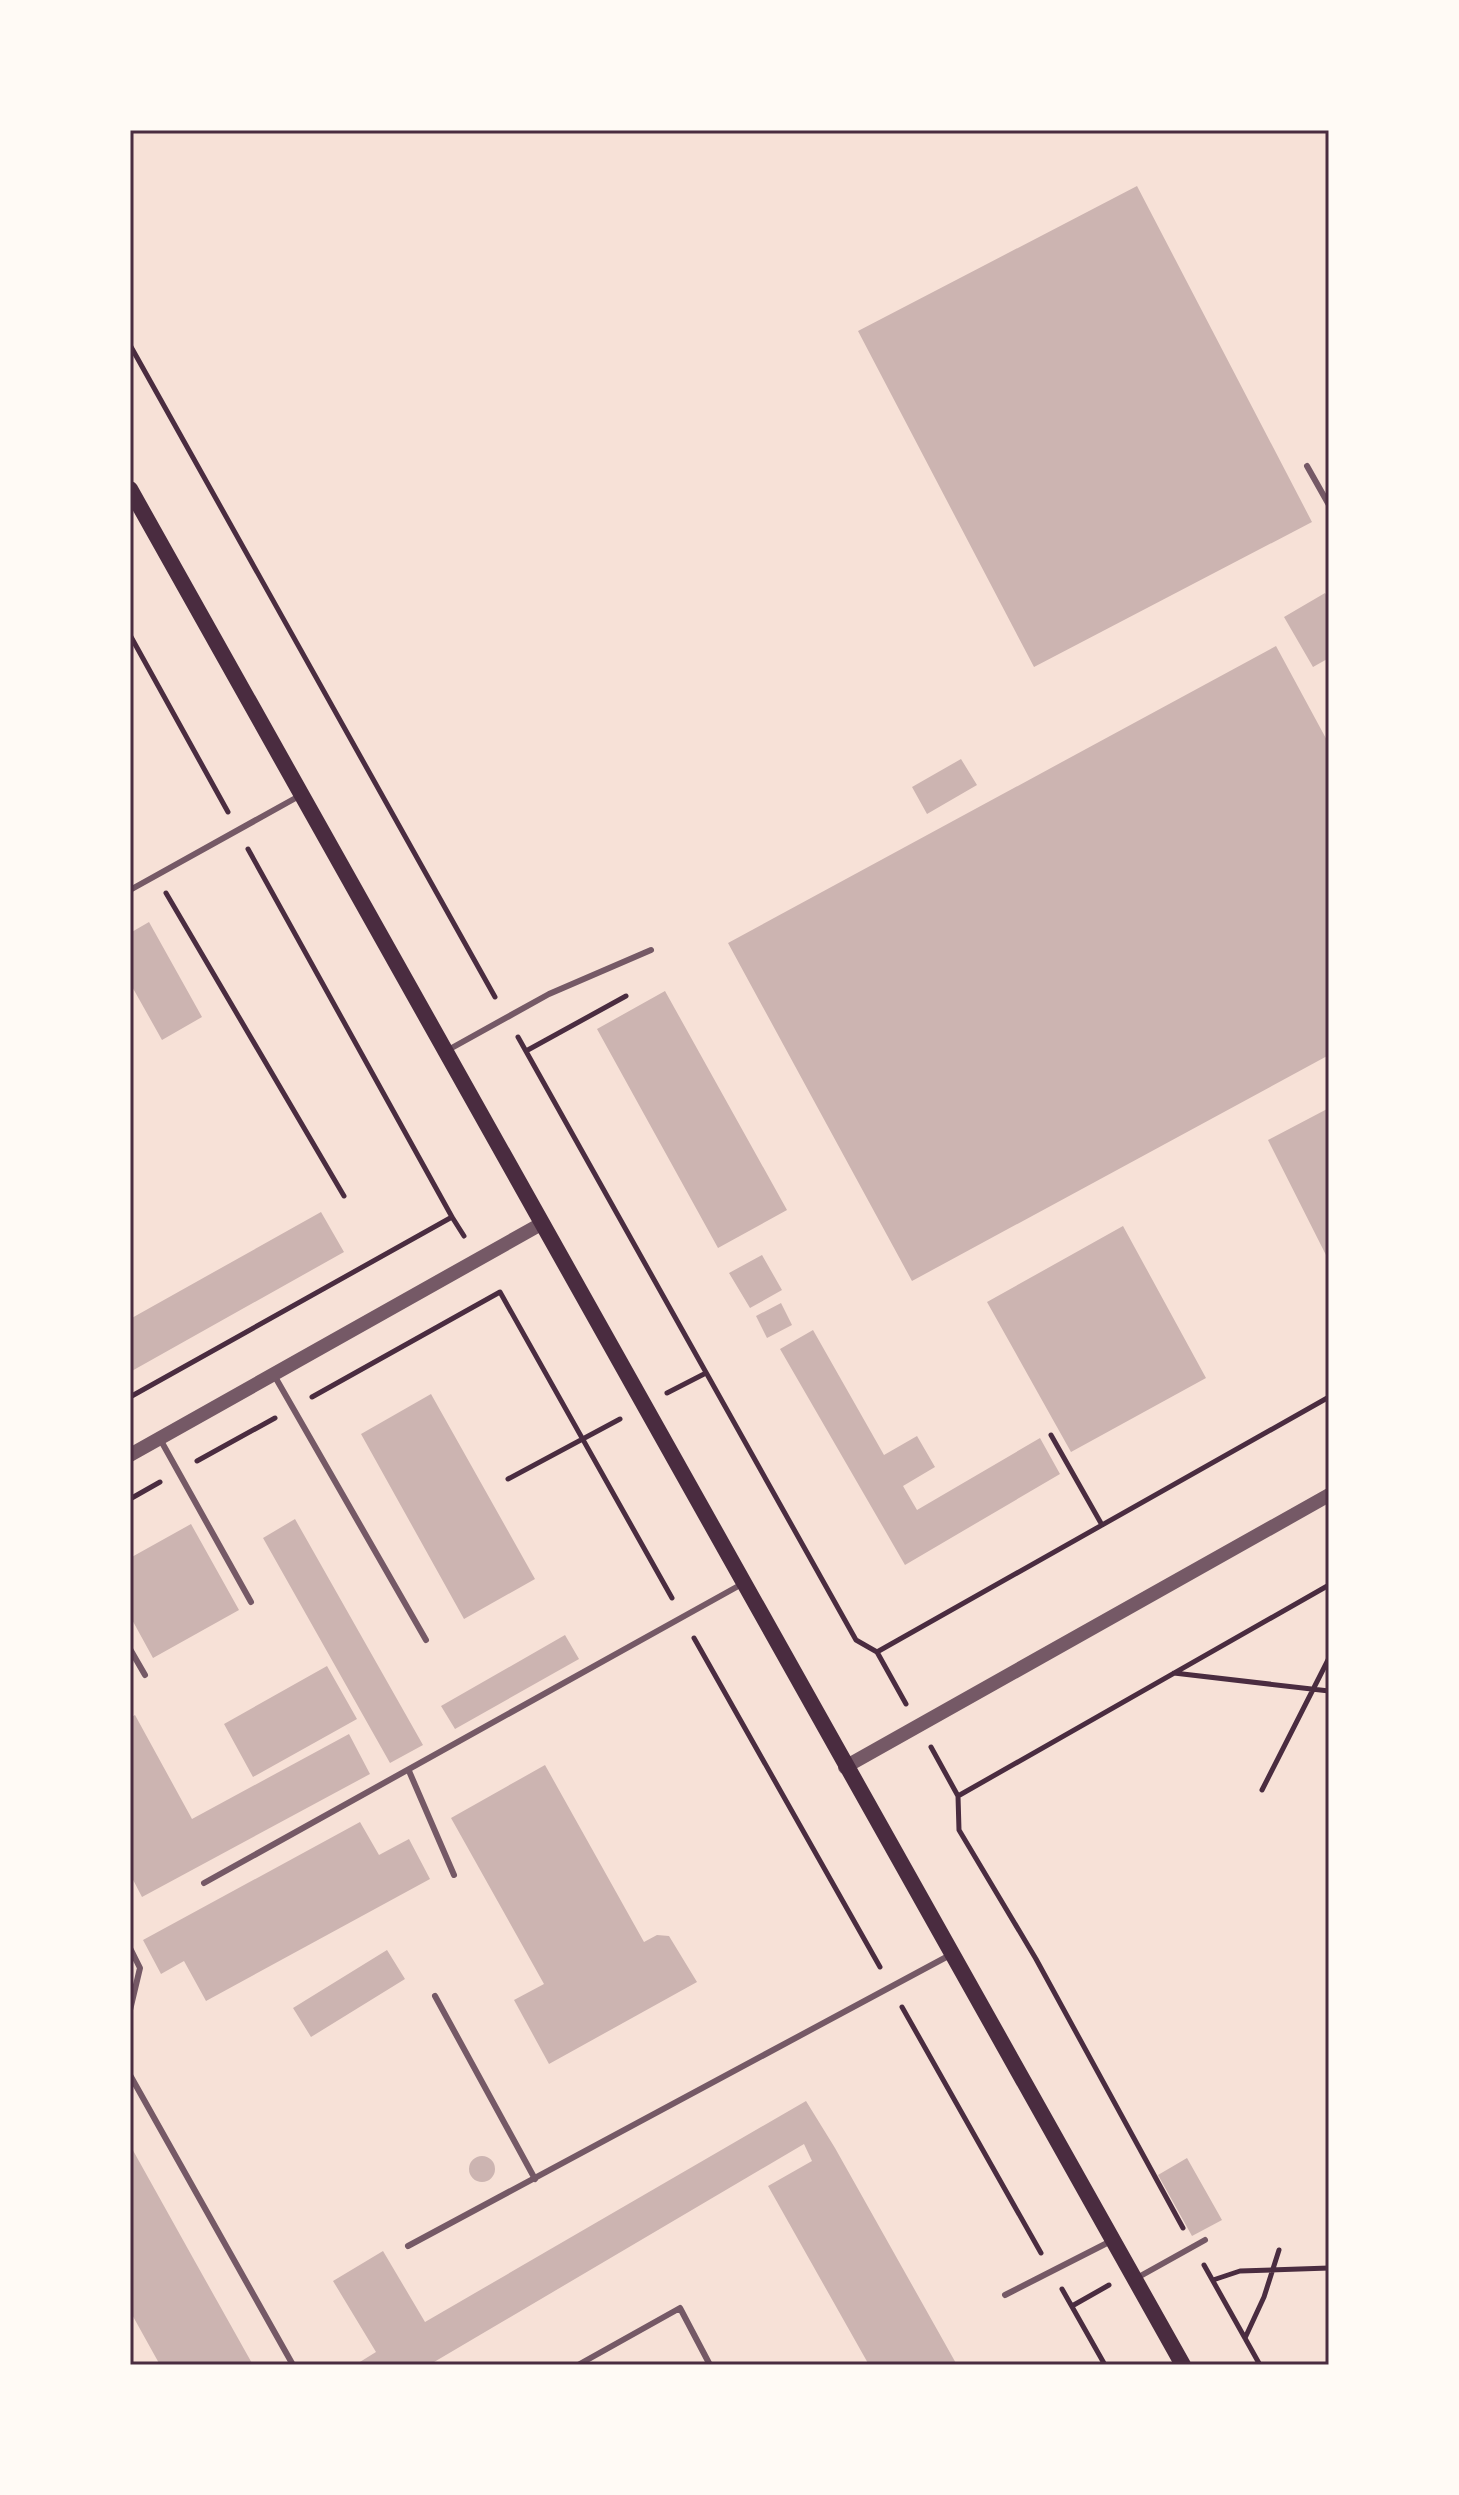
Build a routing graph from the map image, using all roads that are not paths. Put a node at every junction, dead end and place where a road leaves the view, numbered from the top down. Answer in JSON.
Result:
{"nodes":[{"id":1,"x":1307,"y":466,"type":"dead end"},
{"id":2,"x":130,"y":489,"type":"edge"},
{"id":3,"x":1329,"y":505,"type":"edge"},
{"id":4,"x":301,"y":795,"type":"junction"},
{"id":5,"x":130,"y":890,"type":"edge"},
{"id":6,"x":651,"y":950,"type":"dead end"},
{"id":7,"x":445,"y":1051,"type":"junction"},
{"id":8,"x":541,"y":1224,"type":"junction"},
{"id":9,"x":274,"y":1375,"type":"junction"},
{"id":10,"x":160,"y":1439,"type":"junction"},
{"id":11,"x":130,"y":1455,"type":"edge"},
{"id":12,"x":1329,"y":1495,"type":"edge"},
{"id":13,"x":742,"y":1584,"type":"junction"},
{"id":14,"x":251,"y":1602,"type":"dead end"},
{"id":15,"x":426,"y":1640,"type":"dead end"},
{"id":16,"x":130,"y":1649,"type":"edge"},
{"id":17,"x":145,"y":1675,"type":"dead end"},
{"id":18,"x":845,"y":1767,"type":"junction"},
{"id":19,"x":409,"y":1771,"type":"junction"},
{"id":20,"x":454,"y":1875,"type":"dead end"},
{"id":21,"x":204,"y":1883,"type":"dead end"},
{"id":22,"x":130,"y":1948,"type":"edge"},
{"id":23,"x":952,"y":1954,"type":"junction"},
{"id":24,"x":435,"y":1996,"type":"dead end"},
{"id":25,"x":130,"y":2010,"type":"edge"},
{"id":26,"x":130,"y":2075,"type":"edge"},
{"id":27,"x":535,"y":2179,"type":"junction"},
{"id":28,"x":1113,"y":2240,"type":"junction"},
{"id":29,"x":1205,"y":2240,"type":"dead end"},
{"id":30,"x":408,"y":2246,"type":"dead end"},
{"id":31,"x":1135,"y":2279,"type":"junction"},
{"id":32,"x":1005,"y":2295,"type":"dead end"},
{"id":33,"x":293,"y":2365,"type":"edge"},
{"id":34,"x":578,"y":2365,"type":"edge"},
{"id":35,"x":710,"y":2365,"type":"edge"},
{"id":36,"x":1183,"y":2365,"type":"edge"}],
"edges":[{"from":1,"to":3,"type":"lane"},
{"from":2,"to":4,"type":"main road"},
{"from":4,"to":5,"type":"lane"},
{"from":4,"to":7,"type":"main road"},
{"from":6,"to":7,"type":"lane"},
{"from":7,"to":8,"type":"main road"},
{"from":8,"to":9,"type":"street"},
{"from":8,"to":13,"type":"main road"},
{"from":9,"to":10,"type":"street"},
{"from":9,"to":15,"type":"lane"},
{"from":10,"to":11,"type":"street"},
{"from":10,"to":14,"type":"lane"},
{"from":12,"to":18,"type":"street"},
{"from":13,"to":18,"type":"main road"},
{"from":13,"to":19,"type":"lane"},
{"from":16,"to":17,"type":"lane"},
{"from":18,"to":23,"type":"main road"},
{"from":19,"to":20,"type":"lane"},
{"from":19,"to":21,"type":"lane"},
{"from":22,"to":25,"type":"lane"},
{"from":23,"to":27,"type":"lane"},
{"from":23,"to":28,"type":"main road"},
{"from":24,"to":27,"type":"lane"},
{"from":26,"to":33,"type":"lane"},
{"from":27,"to":30,"type":"lane"},
{"from":28,"to":31,"type":"main road"},
{"from":28,"to":32,"type":"lane"},
{"from":29,"to":31,"type":"lane"},
{"from":31,"to":36,"type":"main road"},
{"from":34,"to":35,"type":"lane"}]}
